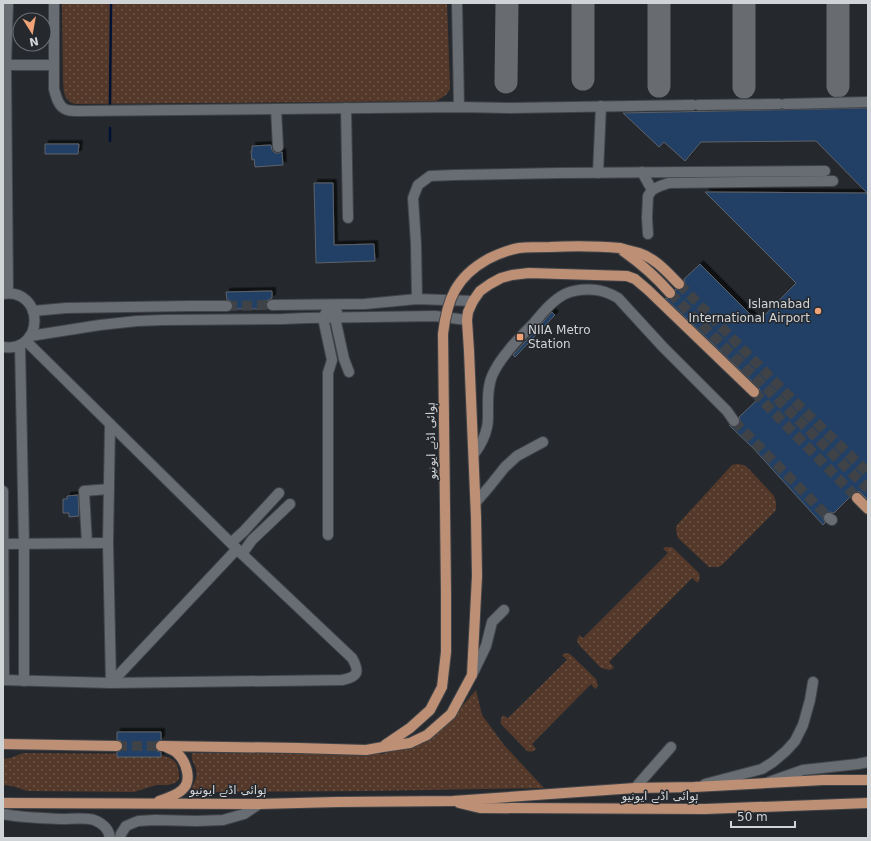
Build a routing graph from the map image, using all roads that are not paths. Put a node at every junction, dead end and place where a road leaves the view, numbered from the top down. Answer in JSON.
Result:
{"nodes":[{"id":1,"x":8,"y":3,"type":"edge"},
{"id":2,"x":54,"y":3,"type":"edge"},
{"id":3,"x":457,"y":3,"type":"edge"},
{"id":4,"x":5,"y":65,"type":"edge"},
{"id":5,"x":54,"y":65,"type":"junction"},
{"id":6,"x":868,"y":102,"type":"edge"},
{"id":7,"x":601,"y":106,"type":"junction"},
{"id":8,"x":459,"y":107,"type":"junction"},
{"id":9,"x":346,"y":108,"type":"junction"},
{"id":10,"x":276,"y":109,"type":"junction"},
{"id":11,"x":278,"y":147,"type":"dead end"},
{"id":12,"x":825,"y":171,"type":"dead end"},
{"id":13,"x":642,"y":172,"type":"junction"},
{"id":14,"x":598,"y":174,"type":"junction"},
{"id":15,"x":833,"y":181,"type":"dead end"},
{"id":16,"x":652,"y":190,"type":"junction"},
{"id":17,"x":348,"y":218,"type":"dead end"},
{"id":18,"x":648,"y":234,"type":"dead end"},
{"id":19,"x":620,"y":248,"type":"junction"},
{"id":20,"x":679,"y":284,"type":"tunnel mouth"},
{"id":21,"x":670,"y":293,"type":"tunnel mouth"},
{"id":22,"x":6,"y":294,"type":"edge"},
{"id":23,"x":416,"y":299,"type":"junction"},
{"id":24,"x":473,"y":301,"type":"junction"},
{"id":25,"x":272,"y":305,"type":"tunnel mouth"},
{"id":26,"x":283,"y":305,"type":"junction"},
{"id":27,"x":335,"y":305,"type":"junction"},
{"id":28,"x":227,"y":306,"type":"tunnel mouth"},
{"id":29,"x":33,"y":311,"type":"junction"},
{"id":30,"x":323,"y":318,"type":"junction"},
{"id":31,"x":335,"y":318,"type":"junction"},
{"id":32,"x":283,"y":319,"type":"junction"},
{"id":33,"x":467,"y":320,"type":"junction"},
{"id":34,"x":26,"y":340,"type":"junction"},
{"id":35,"x":3,"y":347,"type":"edge"},
{"id":36,"x":349,"y":372,"type":"dead end"},
{"id":37,"x":754,"y":392,"type":"tunnel mouth"},
{"id":38,"x":734,"y":421,"type":"tunnel mouth"},
{"id":39,"x":110,"y":424,"type":"junction"},
{"id":40,"x":543,"y":442,"type":"dead end"},
{"id":41,"x":474,"y":454,"type":"junction"},
{"id":42,"x":109,"y":489,"type":"junction"},
{"id":43,"x":3,"y":491,"type":"edge"},
{"id":44,"x":279,"y":493,"type":"dead end"},
{"id":45,"x":857,"y":498,"type":"tunnel mouth"},
{"id":46,"x":476,"y":502,"type":"junction"},
{"id":47,"x":290,"y":504,"type":"dead end"},
{"id":48,"x":868,"y":509,"type":"edge"},
{"id":49,"x":328,"y":535,"type":"dead end"},
{"id":50,"x":87,"y":543,"type":"junction"},
{"id":51,"x":108,"y":543,"type":"junction"},
{"id":52,"x":3,"y":544,"type":"edge"},
{"id":53,"x":24,"y":544,"type":"junction"},
{"id":54,"x":237,"y":548,"type":"junction"},
{"id":55,"x":504,"y":610,"type":"dead end"},
{"id":56,"x":472,"y":675,"type":"junction"},
{"id":57,"x":4,"y":680,"type":"edge"},
{"id":58,"x":24,"y":681,"type":"junction"},
{"id":59,"x":813,"y":682,"type":"dead end"},
{"id":60,"x":111,"y":683,"type":"junction"},
{"id":61,"x":3,"y":744,"type":"edge"},
{"id":62,"x":117,"y":746,"type":"tunnel mouth"},
{"id":63,"x":383,"y":747,"type":"junction"},
{"id":64,"x":671,"y":747,"type":"dead end"},
{"id":65,"x":868,"y":762,"type":"edge"},
{"id":66,"x":868,"y":780,"type":"edge"},
{"id":67,"x":767,"y":782,"type":"junction"},
{"id":68,"x":694,"y":787,"type":"junction"},
{"id":69,"x":635,"y":788,"type":"junction"},
{"id":70,"x":3,"y":798,"type":"edge"},
{"id":71,"x":452,"y":801,"type":"junction"},
{"id":72,"x":3,"y":803,"type":"edge"},
{"id":73,"x":21,"y":803,"type":"junction"},
{"id":74,"x":156,"y":803,"type":"junction"},
{"id":75,"x":868,"y":803,"type":"edge"},
{"id":76,"x":259,"y":804,"type":"junction"},
{"id":77,"x":3,"y":814,"type":"edge"},
{"id":78,"x":110,"y":838,"type":"edge"},
{"id":79,"x":120,"y":838,"type":"edge"}],
"edges":[{"from":1,"to":4,"type":"street"},
{"from":2,"to":5,"type":"street"},
{"from":3,"to":8,"type":"street"},
{"from":4,"to":5,"type":"street"},
{"from":4,"to":22,"type":"street"},
{"from":5,"to":10,"type":"street"},
{"from":6,"to":7,"type":"street"},
{"from":7,"to":8,"type":"street"},
{"from":7,"to":14,"type":"street"},
{"from":8,"to":9,"type":"street"},
{"from":9,"to":10,"type":"street"},
{"from":9,"to":17,"type":"street"},
{"from":10,"to":11,"type":"street"},
{"from":12,"to":13,"type":"street"},
{"from":13,"to":14,"type":"street"},
{"from":13,"to":16,"type":"street"},
{"from":14,"to":23,"type":"street"},
{"from":15,"to":16,"type":"street"},
{"from":16,"to":18,"type":"street"},
{"from":19,"to":20,"type":"main road","name":"ہوائی اڈے ایونیو"},
{"from":19,"to":21,"type":"main road"},
{"from":19,"to":63,"type":"main road","name":"ہوائی اڈے ایونیو","bridge":true},
{"from":22,"to":29,"type":"street"},
{"from":23,"to":24,"type":"street"},
{"from":23,"to":27,"type":"street"},
{"from":24,"to":33,"type":"main road"},
{"from":24,"to":37,"type":"main road"},
{"from":25,"to":26,"type":"street"},
{"from":26,"to":27,"type":"street"},
{"from":26,"to":32,"type":"street"},
{"from":27,"to":30,"type":"street"},
{"from":27,"to":31,"type":"street"},
{"from":28,"to":29,"type":"street"},
{"from":29,"to":34,"type":"street"},
{"from":30,"to":31,"type":"street"},
{"from":30,"to":32,"type":"street"},
{"from":30,"to":49,"type":"street"},
{"from":31,"to":33,"type":"street"},
{"from":31,"to":36,"type":"street"},
{"from":32,"to":34,"type":"street"},
{"from":33,"to":41,"type":"main road","name":"ہوائی اڈے ایونیو"},
{"from":34,"to":35,"type":"street"},
{"from":34,"to":39,"type":"street"},
{"from":34,"to":53,"type":"street"},
{"from":38,"to":41,"type":"street"},
{"from":39,"to":42,"type":"street"},
{"from":39,"to":54,"type":"street"},
{"from":40,"to":46,"type":"street"},
{"from":41,"to":46,"type":"main road","name":"ہوائی اڈے ایونیو"},
{"from":42,"to":50,"type":"street"},
{"from":42,"to":51,"type":"street"},
{"from":43,"to":52,"type":"street"},
{"from":44,"to":54,"type":"street"},
{"from":45,"to":48,"type":"main road"},
{"from":46,"to":56,"type":"main road","name":"ہوائی اڈے ایونیو"},
{"from":47,"to":54,"type":"street"},
{"from":50,"to":51,"type":"street"},
{"from":50,"to":53,"type":"street"},
{"from":51,"to":60,"type":"street"},
{"from":52,"to":53,"type":"street"},
{"from":52,"to":57,"type":"street"},
{"from":53,"to":58,"type":"street"},
{"from":54,"to":60,"type":"street"},
{"from":54,"to":60,"type":"street"},
{"from":55,"to":56,"type":"street"},
{"from":56,"to":63,"type":"main road","name":"ہوائی اڈے ایونیو"},
{"from":57,"to":58,"type":"street"},
{"from":58,"to":60,"type":"street"},
{"from":59,"to":68,"type":"street"},
{"from":61,"to":62,"type":"main road"},
{"from":63,"to":74,"type":"main road","name":"ہوائی اڈے ایونیو"},
{"from":64,"to":69,"type":"street"},
{"from":65,"to":67,"type":"street"},
{"from":66,"to":67,"type":"main road","name":"ہوائی اڈے ایونیو"},
{"from":67,"to":68,"type":"main road","name":"ہوائی اڈے ایونیو"},
{"from":68,"to":69,"type":"main road","name":"ہوائی اڈے ایونیو"},
{"from":69,"to":71,"type":"main road","name":"ہوائی اڈے ایونیو"},
{"from":70,"to":73,"type":"main road"},
{"from":71,"to":75,"type":"main road","name":"ہوائی اڈے ایونیو"},
{"from":71,"to":76,"type":"main road","name":"ہوائی اڈے ایونیو"},
{"from":72,"to":73,"type":"main road","name":"ہوائی اڈے ایونیو"},
{"from":73,"to":74,"type":"main road","name":"ہوائی اڈے ایونیو"},
{"from":74,"to":76,"type":"main road","name":"ہوائی اڈے ایونیو"},
{"from":76,"to":79,"type":"street"},
{"from":77,"to":78,"type":"street"}]}
